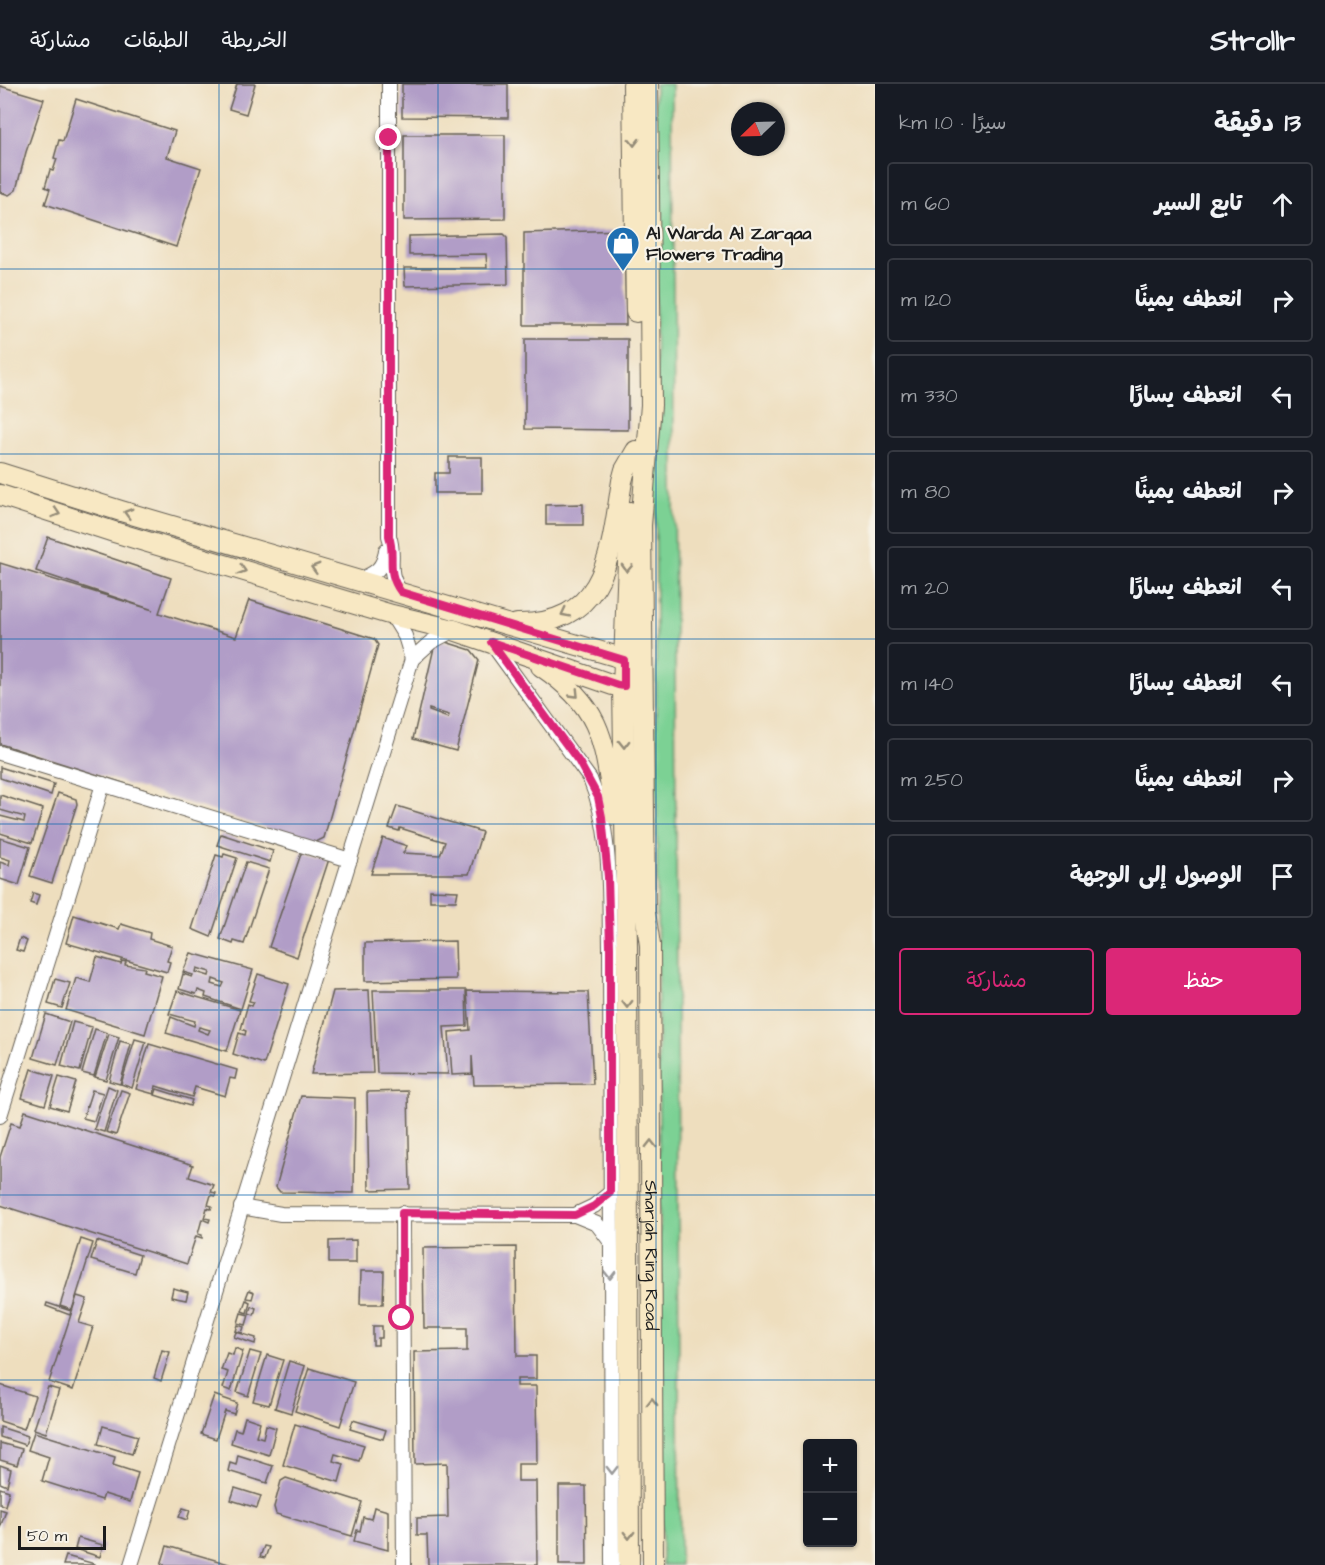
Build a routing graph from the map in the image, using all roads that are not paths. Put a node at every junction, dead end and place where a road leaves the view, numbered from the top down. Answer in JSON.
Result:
{"nodes":[{"id":1,"x":389,"y":84,"type":"edge"},
{"id":2,"x":633,"y":84,"type":"edge"},
{"id":3,"x":648,"y":84,"type":"edge"},
{"id":4,"x":651,"y":405,"type":"junction"},
{"id":5,"x":636,"y":451,"type":"junction"},
{"id":6,"x":0,"y":473,"type":"edge"},
{"id":7,"x":0,"y":495,"type":"edge"},
{"id":8,"x":389,"y":536,"type":"junction"},
{"id":9,"x":358,"y":580,"type":"junction"},
{"id":10,"x":401,"y":592,"type":"junction"},
{"id":11,"x":392,"y":615,"type":"junction"},
{"id":12,"x":499,"y":624,"type":"junction"},
{"id":13,"x":454,"y":630,"type":"junction"},
{"id":14,"x":491,"y":642,"type":"junction"},
{"id":15,"x":510,"y":649,"type":"junction"},
{"id":16,"x":412,"y":659,"type":"junction"},
{"id":17,"x":624,"y":660,"type":"junction"},
{"id":18,"x":636,"y":680,"type":"junction"},
{"id":19,"x":0,"y":753,"type":"edge"},
{"id":20,"x":103,"y":784,"type":"junction"},
{"id":21,"x":350,"y":860,"type":"junction"},
{"id":22,"x":650,"y":945,"type":"junction"},
{"id":23,"x":627,"y":946,"type":"junction"},
{"id":24,"x":0,"y":1116,"type":"edge"},
{"id":25,"x":610,"y":1193,"type":"junction"},
{"id":26,"x":241,"y":1207,"type":"junction"},
{"id":27,"x":402,"y":1213,"type":"junction"},
{"id":28,"x":575,"y":1215,"type":"junction"},
{"id":29,"x":610,"y":1241,"type":"junction"},
{"id":30,"x":131,"y":1565,"type":"edge"},
{"id":31,"x":404,"y":1565,"type":"edge"},
{"id":32,"x":612,"y":1565,"type":"edge"},
{"id":33,"x":629,"y":1565,"type":"edge"},
{"id":34,"x":653,"y":1565,"type":"edge"}],
"edges":[{"from":1,"to":8,"type":"street"},
{"from":2,"to":5,"type":"street","one_way":true},
{"from":3,"to":4,"type":"street"},
{"from":4,"to":18,"type":"street"},
{"from":4,"to":22,"type":"street"},
{"from":5,"to":12,"type":"street","one_way":true},
{"from":5,"to":17,"type":"street","one_way":true},
{"from":9,"to":6,"type":"street","one_way":true},
{"from":7,"to":11,"type":"street","one_way":true},
{"from":8,"to":9,"type":"street"},
{"from":8,"to":10,"type":"street"},
{"from":9,"to":10,"type":"street"},
{"from":10,"to":12,"type":"street"},
{"from":11,"to":13,"type":"street"},
{"from":11,"to":16,"type":"street"},
{"from":12,"to":17,"type":"street"},
{"from":13,"to":14,"type":"street"},
{"from":13,"to":16,"type":"street"},
{"from":14,"to":15,"type":"street"},
{"from":14,"to":25,"type":"street"},
{"from":15,"to":18,"type":"street"},
{"from":15,"to":23,"type":"street","one_way":true},
{"from":16,"to":21,"type":"street"},
{"from":17,"to":18,"type":"street"},
{"from":18,"to":22,"type":"street"},
{"from":18,"to":23,"type":"street","one_way":true},
{"from":19,"to":20,"type":"street"},
{"from":20,"to":21,"type":"street"},
{"from":20,"to":24,"type":"street"},
{"from":21,"to":26,"type":"street"},
{"from":34,"to":22,"type":"street","name":"Sharjah Ring Road","one_way":true},
{"from":23,"to":33,"type":"street","one_way":true},
{"from":25,"to":28,"type":"street"},
{"from":25,"to":29,"type":"street"},
{"from":26,"to":27,"type":"street"},
{"from":26,"to":30,"type":"street"},
{"from":27,"to":28,"type":"street"},
{"from":27,"to":31,"type":"street"},
{"from":28,"to":29,"type":"street"},
{"from":29,"to":32,"type":"street","one_way":true}]}
